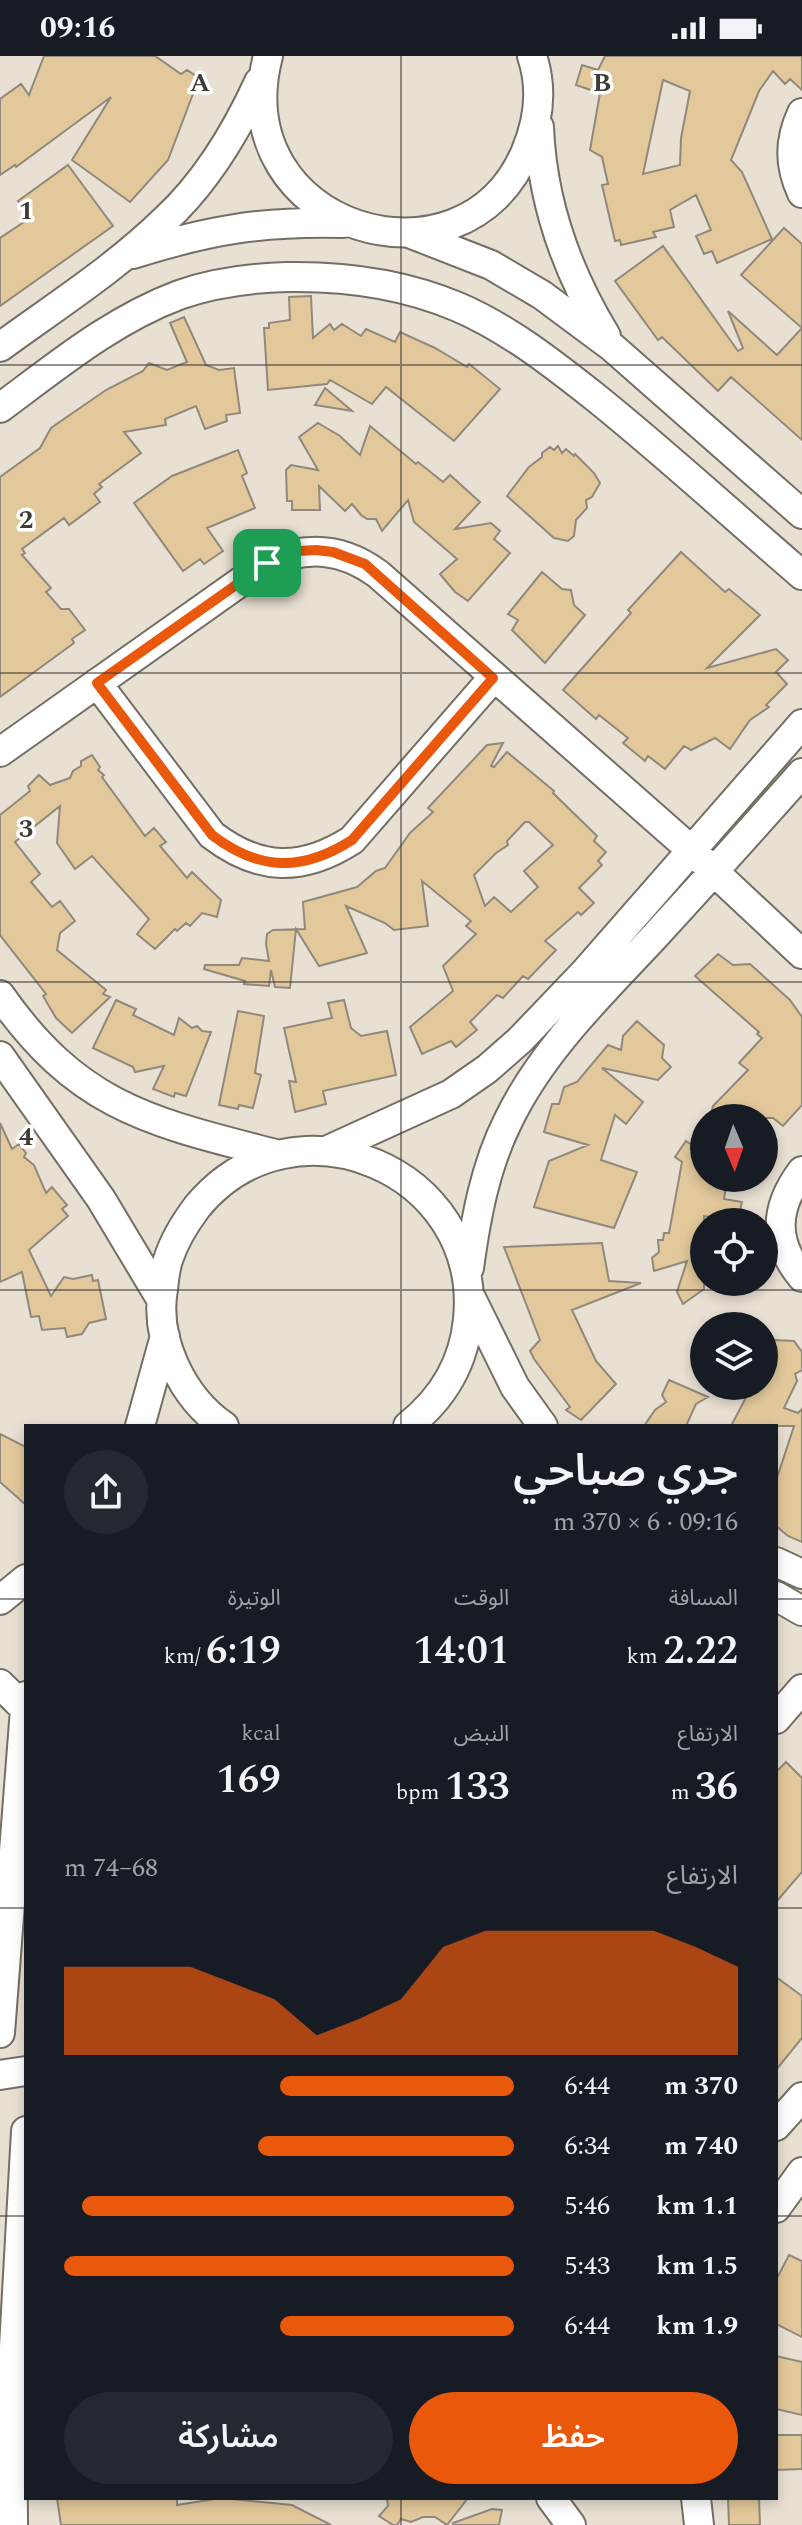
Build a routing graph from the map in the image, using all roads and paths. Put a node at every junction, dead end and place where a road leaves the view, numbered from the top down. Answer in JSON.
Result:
{"nodes":[{"id":1,"x":537,"y":59,"type":"edge"},
{"id":2,"x":266,"y":63,"type":"edge"},
{"id":3,"x":802,"y":113,"type":"edge"},
{"id":4,"x":538,"y":118,"type":"junction"},
{"id":5,"x":802,"y":193,"type":"edge"},
{"id":6,"x":348,"y":223,"type":"junction"},
{"id":7,"x":409,"y":233,"type":"junction"},
{"id":8,"x":124,"y":257,"type":"junction"},
{"id":9,"x":0,"y":347,"type":"edge"},
{"id":10,"x":612,"y":347,"type":"junction"},
{"id":11,"x":0,"y":408,"type":"edge"},
{"id":12,"x":802,"y":514,"type":"edge"},
{"id":13,"x":802,"y":575,"type":"edge"},
{"id":14,"x":493,"y":678,"type":"junction"},
{"id":15,"x":97,"y":683,"type":"junction"},
{"id":16,"x":802,"y":724,"type":"edge"},
{"id":17,"x":0,"y":752,"type":"edge"},
{"id":18,"x":802,"y":773,"type":"edge"},
{"id":19,"x":690,"y":849,"type":"junction"},
{"id":20,"x":714,"y":872,"type":"junction"},
{"id":21,"x":802,"y":954,"type":"edge"},
{"id":22,"x":0,"y":995,"type":"edge"},
{"id":23,"x":0,"y":1056,"type":"edge"},
{"id":24,"x":326,"y":1151,"type":"junction"},
{"id":25,"x":279,"y":1155,"type":"junction"},
{"id":26,"x":802,"y":1171,"type":"edge"},
{"id":27,"x":802,"y":1277,"type":"edge"},
{"id":28,"x":469,"y":1287,"type":"junction"},
{"id":29,"x":161,"y":1299,"type":"junction"},
{"id":30,"x":165,"y":1336,"type":"junction"},
{"id":31,"x":141,"y":1424,"type":"edge"},
{"id":32,"x":221,"y":1424,"type":"edge"},
{"id":33,"x":411,"y":1424,"type":"edge"},
{"id":34,"x":542,"y":1424,"type":"edge"},
{"id":35,"x":778,"y":1563,"type":"edge"},
{"id":36,"x":802,"y":1574,"type":"edge"},
{"id":37,"x":24,"y":1581,"type":"edge"},
{"id":38,"x":778,"y":1597,"type":"edge"},
{"id":39,"x":0,"y":1600,"type":"edge"},
{"id":40,"x":802,"y":1611,"type":"edge"},
{"id":41,"x":0,"y":1684,"type":"edge"},
{"id":42,"x":802,"y":1689,"type":"edge"},
{"id":43,"x":24,"y":1701,"type":"edge"},
{"id":44,"x":24,"y":1715,"type":"edge"},
{"id":45,"x":778,"y":1717,"type":"edge"},
{"id":46,"x":0,"y":2033,"type":"edge"},
{"id":47,"x":24,"y":2071,"type":"edge"},
{"id":48,"x":0,"y":2075,"type":"edge"},
{"id":49,"x":802,"y":2097,"type":"edge"},
{"id":50,"x":778,"y":2124,"type":"edge"},
{"id":51,"x":802,"y":2172,"type":"edge"},
{"id":52,"x":778,"y":2205,"type":"edge"},
{"id":53,"x":24,"y":2206,"type":"edge"},
{"id":54,"x":22,"y":2281,"type":"edge"},
{"id":55,"x":13,"y":2340,"type":"edge"},
{"id":56,"x":13,"y":2382,"type":"edge"},
{"id":57,"x":552,"y":2500,"type":"edge"},
{"id":58,"x":696,"y":2500,"type":"edge"},
{"id":59,"x":13,"y":2525,"type":"edge"},
{"id":60,"x":571,"y":2525,"type":"edge"},
{"id":61,"x":699,"y":2525,"type":"edge"}],
"edges":[{"from":1,"to":4,"type":"street"},
{"from":2,"to":6,"type":"street"},
{"from":2,"to":8,"type":"street"},
{"from":3,"to":5,"type":"street"},
{"from":4,"to":7,"type":"street"},
{"from":4,"to":10,"type":"street"},
{"from":6,"to":7,"type":"street"},
{"from":6,"to":8,"type":"street"},
{"from":7,"to":10,"type":"street"},
{"from":8,"to":9,"type":"street"},
{"from":10,"to":12,"type":"street"},
{"from":11,"to":13,"type":"street"},
{"from":14,"to":15,"type":"street"},
{"from":14,"to":15,"type":"street"},
{"from":14,"to":19,"type":"street"},
{"from":15,"to":17,"type":"street"},
{"from":16,"to":19,"type":"street"},
{"from":18,"to":20,"type":"street"},
{"from":19,"to":20,"type":"street"},
{"from":19,"to":24,"type":"street"},
{"from":20,"to":21,"type":"street"},
{"from":20,"to":28,"type":"street"},
{"from":22,"to":25,"type":"street"},
{"from":23,"to":29,"type":"street"},
{"from":24,"to":25,"type":"street"},
{"from":24,"to":28,"type":"street"},
{"from":25,"to":29,"type":"street"},
{"from":26,"to":27,"type":"street"},
{"from":28,"to":33,"type":"street"},
{"from":28,"to":34,"type":"street"},
{"from":29,"to":30,"type":"street"},
{"from":30,"to":31,"type":"street"},
{"from":30,"to":32,"type":"street"},
{"from":35,"to":36,"type":"street"},
{"from":37,"to":39,"type":"street"},
{"from":38,"to":40,"type":"street"},
{"from":41,"to":43,"type":"street"},
{"from":42,"to":45,"type":"street"},
{"from":44,"to":46,"type":"street"},
{"from":47,"to":48,"type":"street"},
{"from":49,"to":50,"type":"street"},
{"from":51,"to":52,"type":"street"},
{"from":53,"to":54,"type":"street"},
{"from":54,"to":55,"type":"street"},
{"from":55,"to":56,"type":"street"},
{"from":56,"to":59,"type":"street"},
{"from":57,"to":60,"type":"street"},
{"from":58,"to":61,"type":"street"}]}
